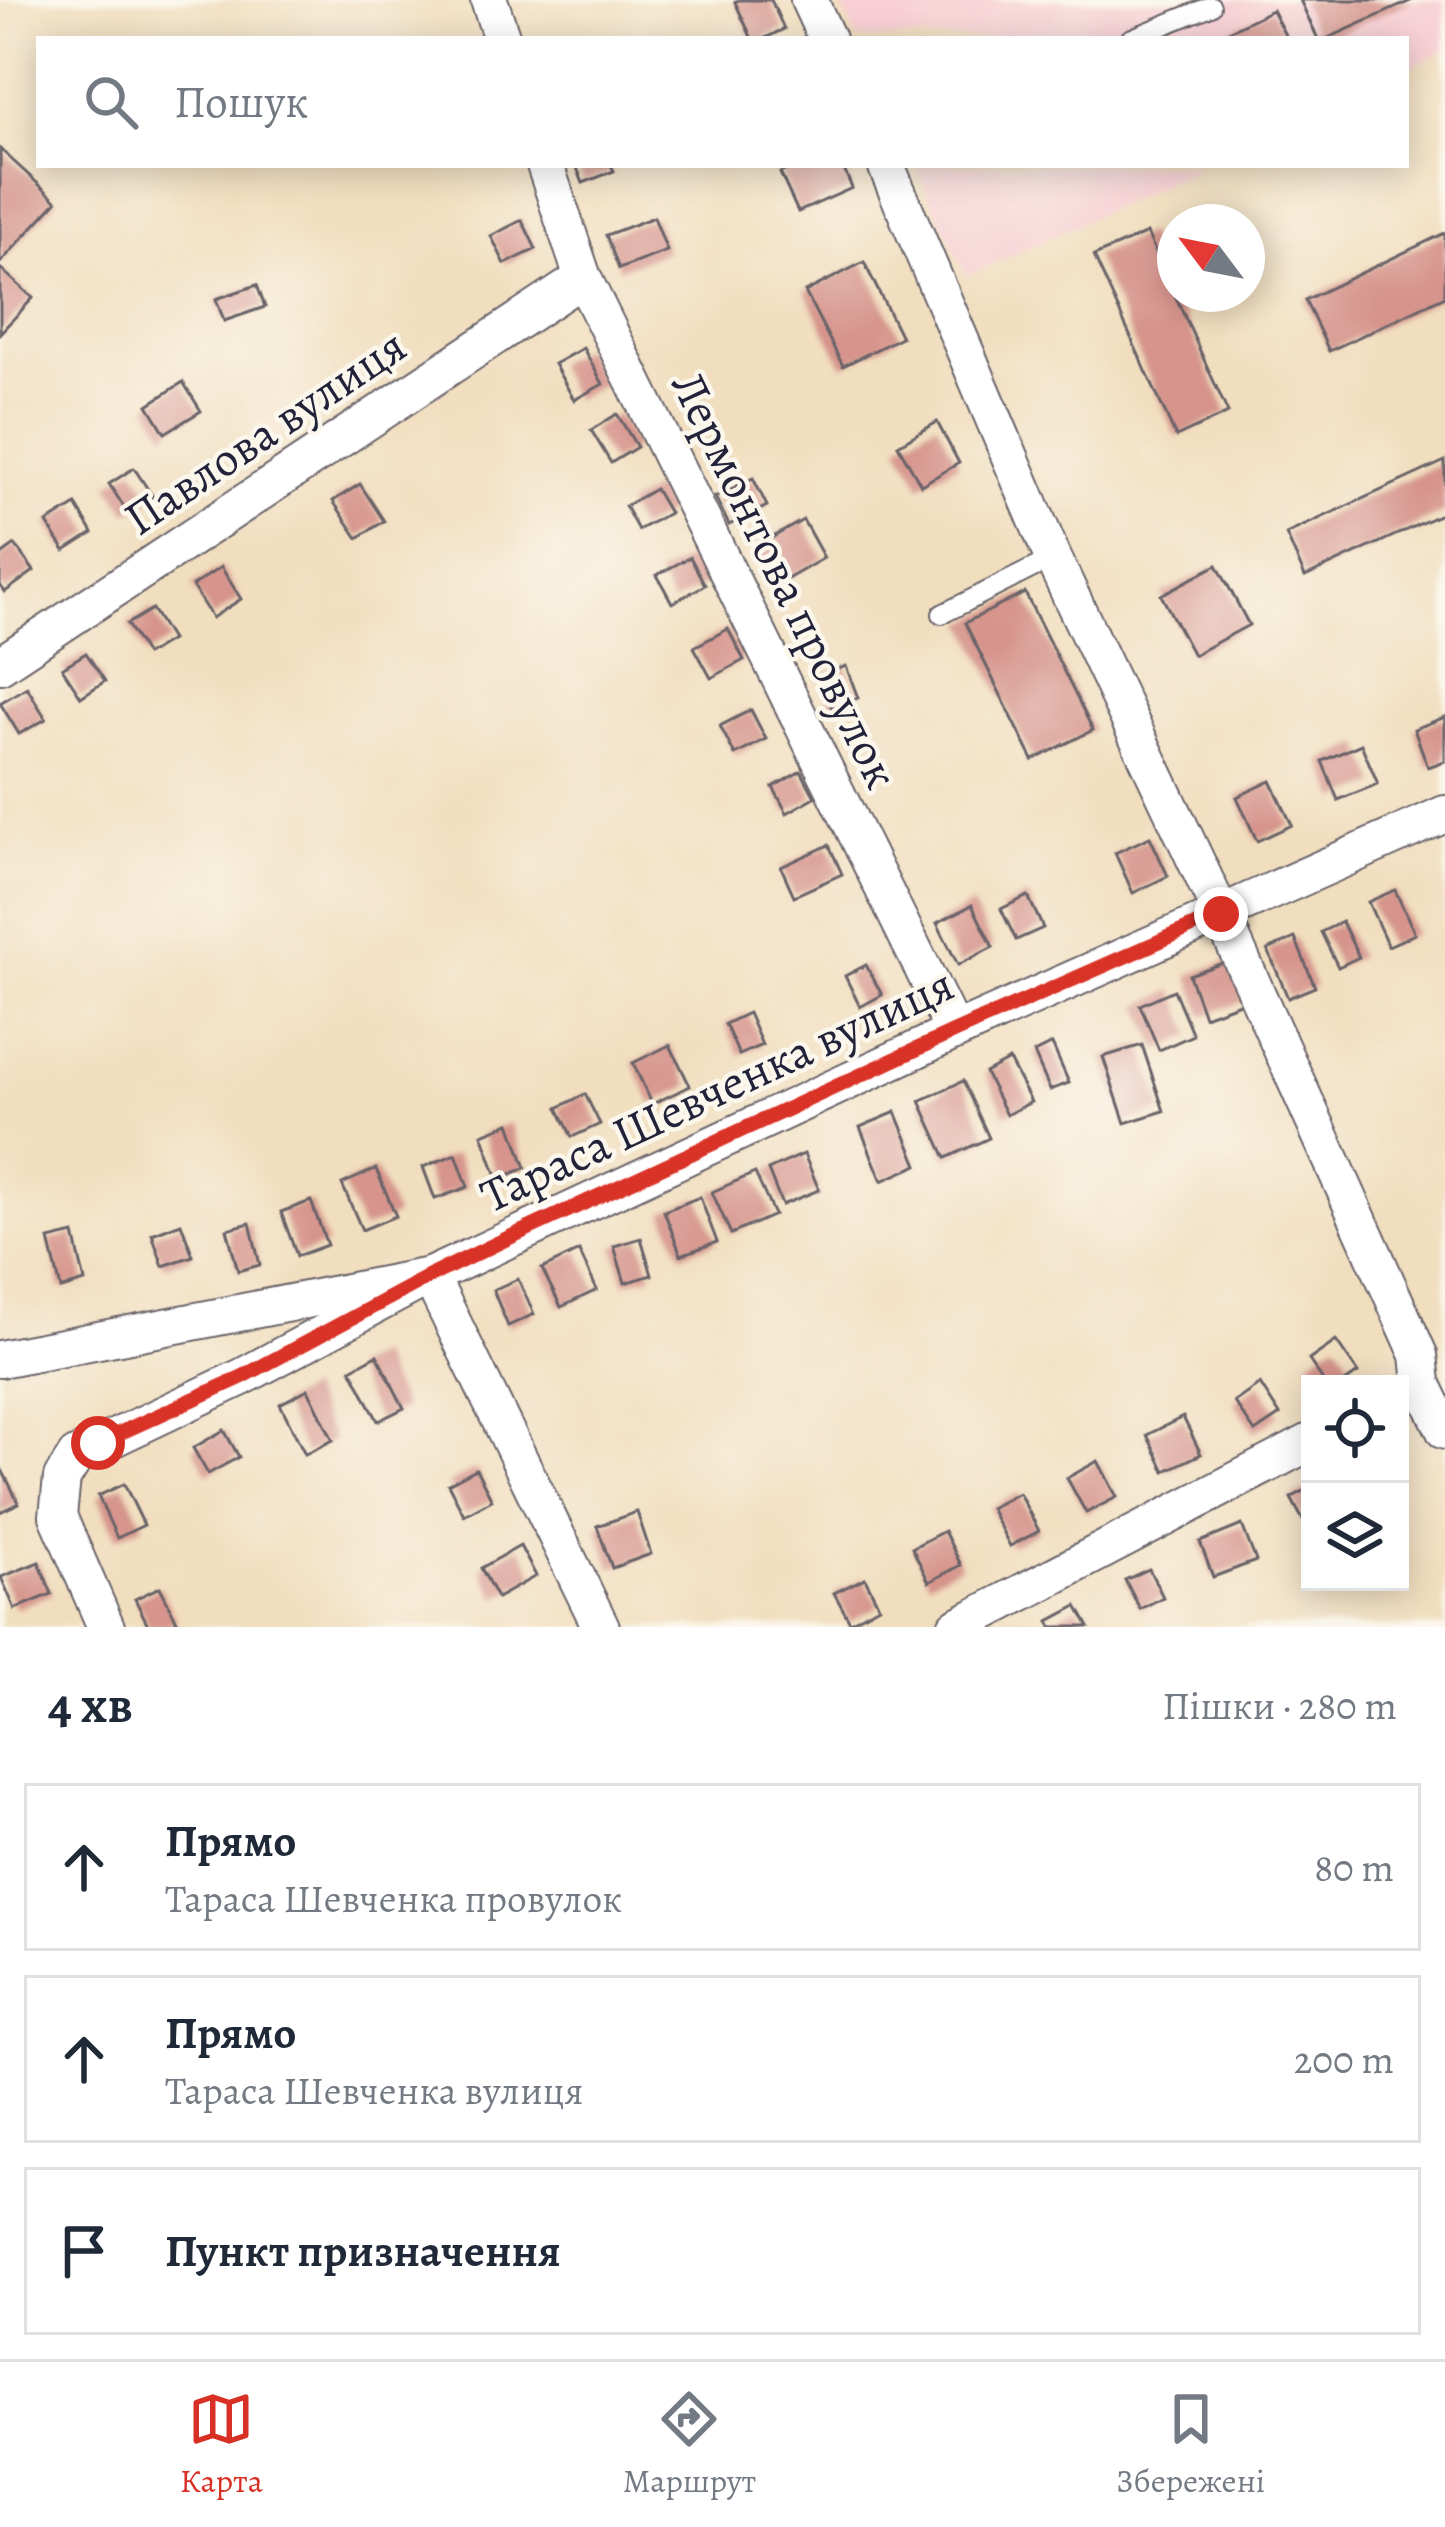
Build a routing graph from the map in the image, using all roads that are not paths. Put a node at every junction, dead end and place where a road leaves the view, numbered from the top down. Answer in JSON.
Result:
{"nodes":[{"id":1,"x":489,"y":0,"type":"edge"},
{"id":2,"x":809,"y":0,"type":"edge"},
{"id":3,"x":1211,"y":6,"type":"dead end"},
{"id":4,"x":501,"y":36,"type":"edge"},
{"id":5,"x":826,"y":36,"type":"edge"},
{"id":6,"x":1137,"y":36,"type":"edge"},
{"id":7,"x":546,"y":168,"type":"edge"},
{"id":8,"x":887,"y":168,"type":"edge"},
{"id":9,"x":583,"y":278,"type":"junction"},
{"id":10,"x":1053,"y":558,"type":"junction"},
{"id":11,"x":942,"y":614,"type":"dead end"},
{"id":12,"x":0,"y":665,"type":"edge"},
{"id":13,"x":1445,"y":814,"type":"edge"},
{"id":14,"x":1221,"y":914,"type":"junction"},
{"id":15,"x":954,"y":1032,"type":"junction"},
{"id":16,"x":430,"y":1276,"type":"junction"},
{"id":17,"x":0,"y":1359,"type":"edge"},
{"id":18,"x":1422,"y":1383,"type":"edge"},
{"id":19,"x":1445,"y":1431,"type":"edge"},
{"id":20,"x":1301,"y":1447,"type":"edge"},
{"id":21,"x":106,"y":1627,"type":"edge"},
{"id":22,"x":601,"y":1627,"type":"edge"},
{"id":23,"x":956,"y":1627,"type":"edge"}],
"edges":[{"from":1,"to":4,"type":"street"},
{"from":2,"to":5,"type":"street"},
{"from":3,"to":6,"type":"lane"},
{"from":7,"to":9,"type":"street","name":"Лермонтова провулок"},
{"from":8,"to":10,"type":"street"},
{"from":9,"to":12,"type":"street","name":"Павлова вулиця"},
{"from":9,"to":15,"type":"street","name":"Лермонтова провулок"},
{"from":10,"to":11,"type":"lane"},
{"from":10,"to":14,"type":"street"},
{"from":13,"to":14,"type":"street","name":"Тараса Шевченка вулиця"},
{"from":14,"to":15,"type":"street","name":"Тараса Шевченка вулиця"},
{"from":14,"to":18,"type":"street"},
{"from":15,"to":16,"type":"street","name":"Тараса Шевченка вулиця"},
{"from":16,"to":17,"type":"street","name":"Тараса Шевченка вулиця"},
{"from":16,"to":21,"type":"street"},
{"from":16,"to":22,"type":"street"},
{"from":18,"to":19,"type":"street"},
{"from":20,"to":23,"type":"street"}]}
